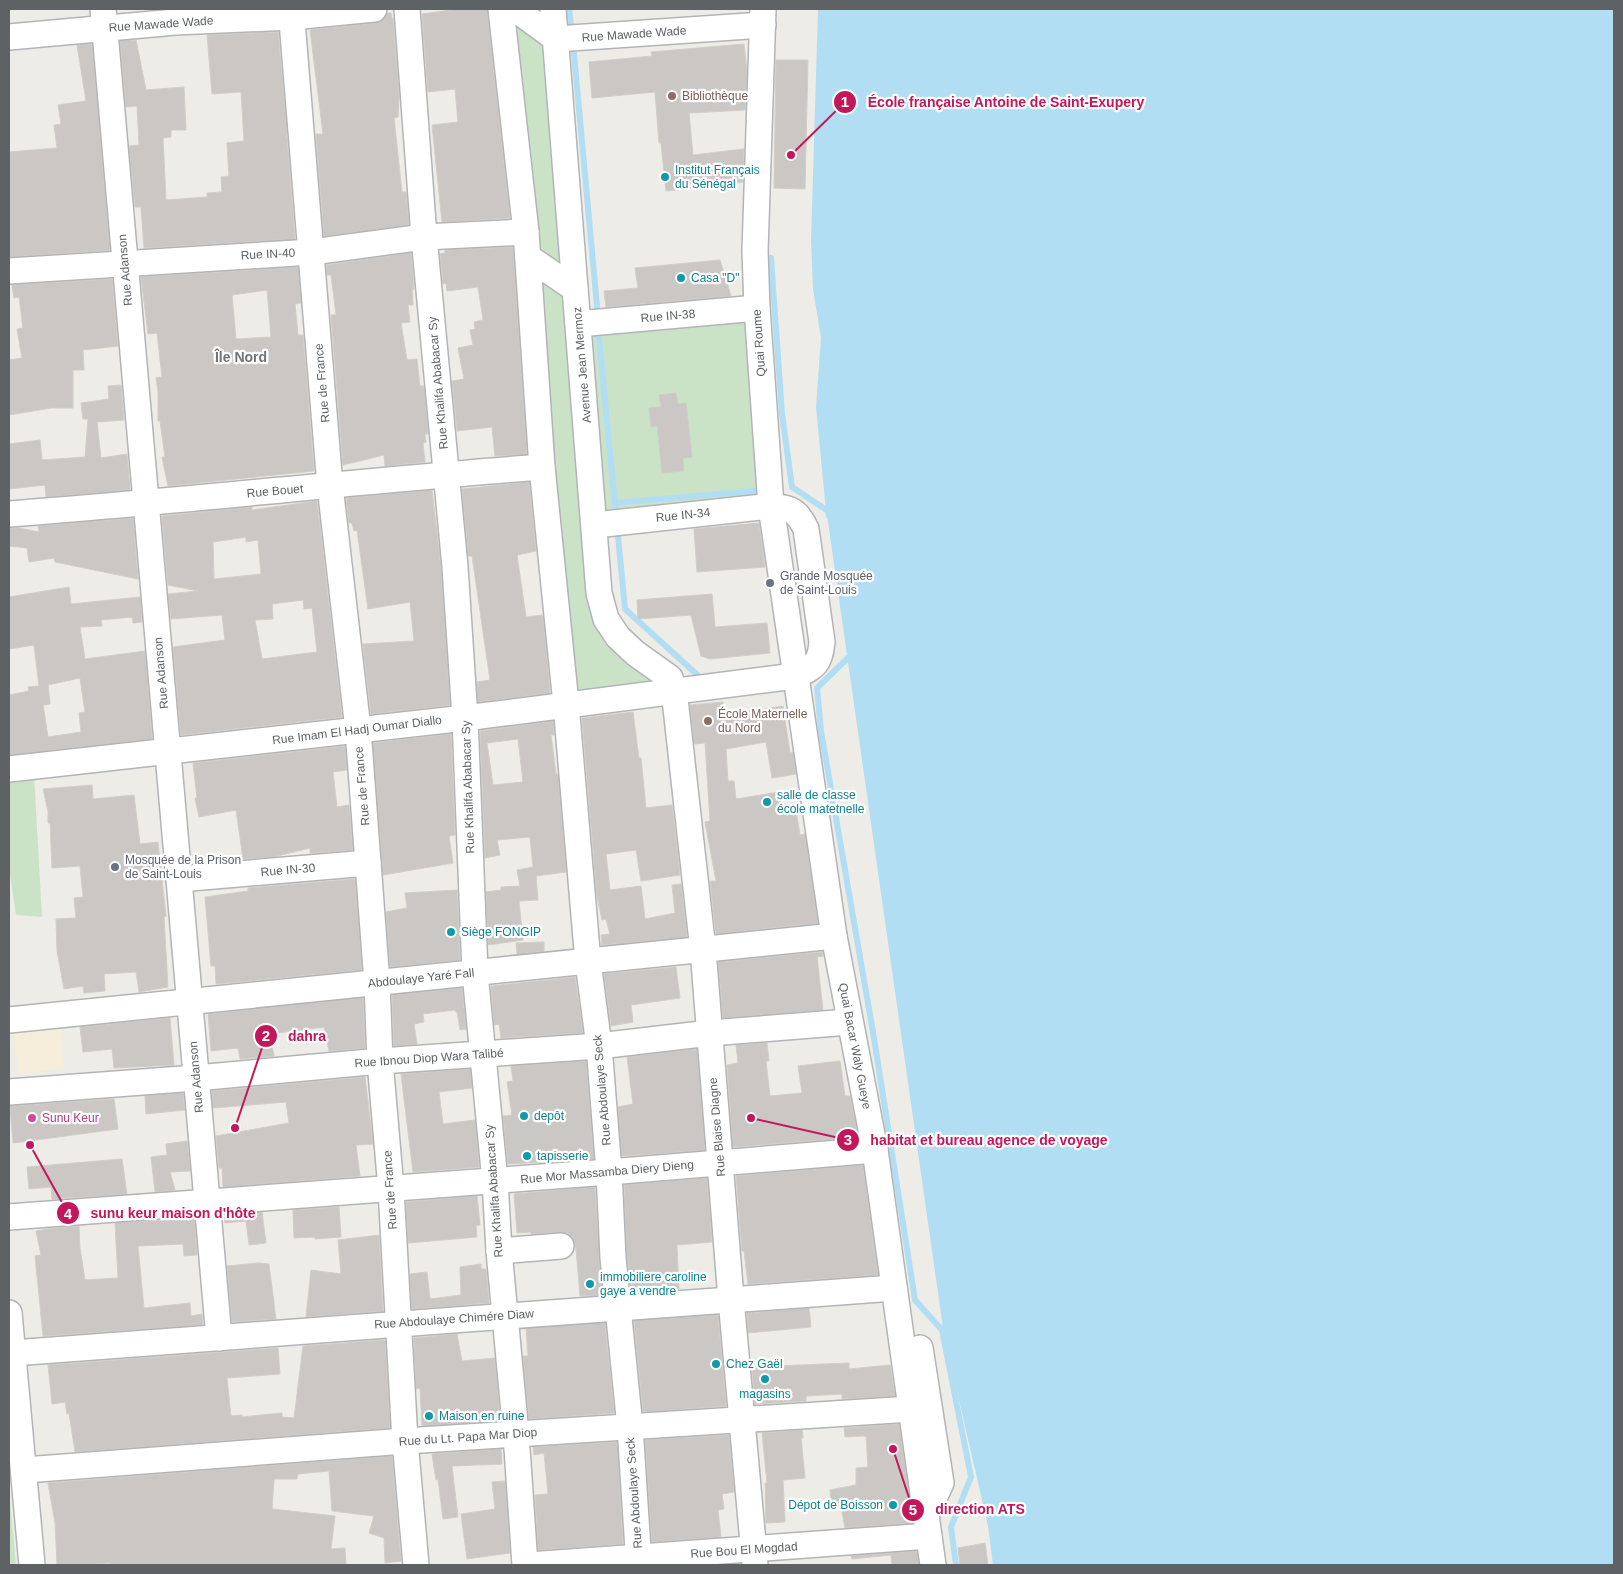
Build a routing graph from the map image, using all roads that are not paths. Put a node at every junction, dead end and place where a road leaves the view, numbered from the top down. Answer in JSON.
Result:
{"nodes":[{"id":1,"x":374,"y":9,"type":"edge"},
{"id":2,"x":407,"y":9,"type":"edge"},
{"id":3,"x":501,"y":9,"type":"edge"},
{"id":4,"x":515,"y":9,"type":"edge"},
{"id":5,"x":553,"y":9,"type":"edge"},
{"id":6,"x":292,"y":13,"type":"edge"},
{"id":7,"x":175,"y":15,"type":"edge"},
{"id":8,"x":763,"y":17,"type":"edge"},
{"id":9,"x":104,"y":18,"type":"edge"},
{"id":10,"x":9,"y":37,"type":"edge"},
{"id":11,"x":556,"y":39,"type":"junction"},
{"id":12,"x":526,"y":232,"type":"junction"},
{"id":13,"x":424,"y":237,"type":"junction"},
{"id":14,"x":312,"y":252,"type":"junction"},
{"id":15,"x":528,"y":258,"type":"junction"},
{"id":16,"x":125,"y":263,"type":"junction"},
{"id":17,"x":9,"y":271,"type":"edge"},
{"id":18,"x":575,"y":289,"type":"junction"},
{"id":19,"x":757,"y":308,"type":"junction"},
{"id":20,"x":578,"y":324,"type":"junction"},
{"id":21,"x":542,"y":467,"type":"junction"},
{"id":22,"x":446,"y":474,"type":"junction"},
{"id":23,"x":330,"y":486,"type":"junction"},
{"id":24,"x":146,"y":504,"type":"junction"},
{"id":25,"x":771,"y":506,"type":"junction"},
{"id":26,"x":9,"y":514,"type":"edge"},
{"id":27,"x":595,"y":524,"type":"junction"},
{"id":28,"x":795,"y":676,"type":"junction"},
{"id":29,"x":674,"y":690,"type":"junction"},
{"id":30,"x":566,"y":704,"type":"junction"},
{"id":31,"x":465,"y":718,"type":"junction"},
{"id":32,"x":358,"y":729,"type":"junction"},
{"id":33,"x":168,"y":752,"type":"junction"},
{"id":34,"x":9,"y":769,"type":"edge"},
{"id":35,"x":368,"y":863,"type":"junction"},
{"id":36,"x":178,"y":879,"type":"junction"},
{"id":37,"x":834,"y":936,"type":"junction"},
{"id":38,"x":703,"y":950,"type":"junction"},
{"id":39,"x":588,"y":962,"type":"junction"},
{"id":40,"x":475,"y":973,"type":"junction"},
{"id":41,"x":377,"y":983,"type":"junction"},
{"id":42,"x":189,"y":1002,"type":"junction"},
{"id":43,"x":9,"y":1020,"type":"edge"},
{"id":44,"x":849,"y":1022,"type":"junction"},
{"id":45,"x":710,"y":1033,"type":"junction"},
{"id":46,"x":599,"y":1046,"type":"junction"},
{"id":47,"x":482,"y":1054,"type":"junction"},
{"id":48,"x":380,"y":1060,"type":"junction"},
{"id":49,"x":196,"y":1078,"type":"junction"},
{"id":50,"x":9,"y":1092,"type":"edge"},
{"id":51,"x":875,"y":1150,"type":"junction"},
{"id":52,"x":720,"y":1162,"type":"junction"},
{"id":53,"x":609,"y":1172,"type":"junction"},
{"id":54,"x":495,"y":1181,"type":"junction"},
{"id":55,"x":391,"y":1189,"type":"junction"},
{"id":56,"x":207,"y":1202,"type":"junction"},
{"id":57,"x":9,"y":1217,"type":"edge"},
{"id":58,"x":561,"y":1246,"type":"dead end"},
{"id":59,"x":499,"y":1251,"type":"junction"},
{"id":60,"x":894,"y":1288,"type":"junction"},
{"id":61,"x":731,"y":1299,"type":"junction"},
{"id":62,"x":618,"y":1308,"type":"junction"},
{"id":63,"x":9,"y":1313,"type":"edge"},
{"id":64,"x":898,"y":1314,"type":"junction"},
{"id":65,"x":504,"y":1316,"type":"junction"},
{"id":66,"x":399,"y":1323,"type":"junction"},
{"id":67,"x":220,"y":1338,"type":"junction"},
{"id":68,"x":13,"y":1353,"type":"junction"},
{"id":69,"x":911,"y":1409,"type":"junction"},
{"id":70,"x":743,"y":1420,"type":"junction"},
{"id":71,"x":630,"y":1427,"type":"junction"},
{"id":72,"x":516,"y":1434,"type":"junction"},
{"id":73,"x":405,"y":1441,"type":"junction"},
{"id":74,"x":24,"y":1470,"type":"junction"},
{"id":75,"x":927,"y":1525,"type":"junction"},
{"id":76,"x":755,"y":1557,"type":"edge"},
{"id":77,"x":639,"y":1561,"type":"edge"},
{"id":78,"x":32,"y":1565,"type":"edge"},
{"id":79,"x":416,"y":1565,"type":"edge"},
{"id":80,"x":525,"y":1565,"type":"edge"},
{"id":81,"x":529,"y":1565,"type":"edge"},
{"id":82,"x":933,"y":1565,"type":"edge"}],
"edges":[{"from":1,"to":6,"type":"street","name":"Rue Mawade Wade"},
{"from":2,"to":13,"type":"street","name":"Rue Khalifa Ababacar Sy"},
{"from":3,"to":12,"type":"street"},
{"from":4,"to":11,"type":"street"},
{"from":5,"to":11,"type":"street","name":"Avenue Jean Mermoz"},
{"from":6,"to":7,"type":"street","name":"Rue Mawade Wade"},
{"from":6,"to":14,"type":"street","name":"Rue de France"},
{"from":7,"to":9,"type":"street","name":"Rue Mawade Wade"},
{"from":8,"to":11,"type":"street","name":"Rue Mawade Wade"},
{"from":8,"to":19,"type":"street","name":"Quai Roume"},
{"from":9,"to":10,"type":"street","name":"Rue Mawade Wade"},
{"from":9,"to":16,"type":"street","name":"Rue Adanson"},
{"from":11,"to":18,"type":"street","name":"Avenue Jean Mermoz"},
{"from":12,"to":13,"type":"street","name":"Rue IN-40"},
{"from":12,"to":15,"type":"street"},
{"from":13,"to":14,"type":"street","name":"Rue IN-40"},
{"from":13,"to":22,"type":"street","name":"Rue Khalifa Ababacar Sy"},
{"from":14,"to":16,"type":"street","name":"Rue IN-40"},
{"from":14,"to":23,"type":"street","name":"Rue de France"},
{"from":15,"to":18,"type":"street"},
{"from":15,"to":21,"type":"street"},
{"from":16,"to":17,"type":"street","name":"Rue IN-40"},
{"from":16,"to":24,"type":"street","name":"Rue Adanson"},
{"from":18,"to":20,"type":"street","name":"Avenue Jean Mermoz"},
{"from":19,"to":20,"type":"street","name":"Rue IN-38"},
{"from":19,"to":25,"type":"street","name":"Quai Roume"},
{"from":20,"to":27,"type":"street","name":"Avenue Jean Mermoz"},
{"from":21,"to":22,"type":"street","name":"Rue Bouet"},
{"from":21,"to":30,"type":"street"},
{"from":22,"to":23,"type":"street","name":"Rue Bouet"},
{"from":22,"to":31,"type":"street","name":"Rue Khalifa Ababacar Sy"},
{"from":23,"to":24,"type":"street","name":"Rue Bouet"},
{"from":23,"to":32,"type":"street","name":"Rue de France"},
{"from":24,"to":26,"type":"street","name":"Rue Bouet"},
{"from":24,"to":33,"type":"street","name":"Rue Adanson"},
{"from":25,"to":27,"type":"street","name":"Rue IN-34"},
{"from":25,"to":28,"type":"street","name":"Quai Roume"},
{"from":27,"to":29,"type":"street","name":"Avenue Jean Mermoz"},
{"from":28,"to":29,"type":"street","name":"Rue Imam El Hadj Oumar Diallo"},
{"from":28,"to":37,"type":"street","name":"Quai Bacar Waly Gueye"},
{"from":29,"to":30,"type":"street","name":"Rue Imam El Hadj Oumar Diallo"},
{"from":29,"to":38,"type":"street","name":"Rue Blaise Diagne"},
{"from":30,"to":31,"type":"street","name":"Rue Imam El Hadj Oumar Diallo"},
{"from":30,"to":39,"type":"street","name":"Rue Abdoulaye Seck"},
{"from":31,"to":32,"type":"street","name":"Rue Imam El Hadj Oumar Diallo"},
{"from":31,"to":40,"type":"street","name":"Rue Khalifa Ababacar Sy"},
{"from":32,"to":33,"type":"street","name":"Rue Imam El Hadj Oumar Diallo"},
{"from":32,"to":35,"type":"street","name":"Rue de France"},
{"from":33,"to":34,"type":"street","name":"Rue Imam El Hadj Oumar Diallo"},
{"from":33,"to":36,"type":"street","name":"Rue Adanson"},
{"from":35,"to":36,"type":"street","name":"Rue IN-30"},
{"from":35,"to":41,"type":"street","name":"Rue de France"},
{"from":36,"to":42,"type":"street","name":"Rue Adanson"},
{"from":37,"to":38,"type":"street","name":"Abdoulaye Yaré Fall"},
{"from":37,"to":44,"type":"street","name":"Quai Bacar Waly Gueye"},
{"from":38,"to":39,"type":"street","name":"Abdoulaye Yaré Fall"},
{"from":38,"to":45,"type":"street","name":"Rue Blaise Diagne"},
{"from":39,"to":40,"type":"street","name":"Abdoulaye Yaré Fall"},
{"from":39,"to":46,"type":"street","name":"Rue Abdoulaye Seck"},
{"from":40,"to":41,"type":"street","name":"Abdoulaye Yaré Fall"},
{"from":40,"to":47,"type":"street","name":"Rue Khalifa Ababacar Sy"},
{"from":41,"to":42,"type":"street","name":"Abdoulaye Yaré Fall"},
{"from":41,"to":48,"type":"street","name":"Rue de France"},
{"from":42,"to":43,"type":"street","name":"Abdoulaye Yaré Fall"},
{"from":42,"to":49,"type":"street","name":"Rue Adanson"},
{"from":44,"to":45,"type":"street","name":"Rue Ibnou Diop Wara Talibé"},
{"from":44,"to":51,"type":"street","name":"Quai Bacar Waly Gueye"},
{"from":45,"to":46,"type":"street","name":"Rue Ibnou Diop Wara Talibé"},
{"from":45,"to":52,"type":"street","name":"Rue Blaise Diagne"},
{"from":46,"to":47,"type":"street","name":"Rue Ibnou Diop Wara Talibé"},
{"from":46,"to":53,"type":"street","name":"Rue Abdoulaye Seck"},
{"from":47,"to":48,"type":"street","name":"Rue Ibnou Diop Wara Talibé"},
{"from":47,"to":54,"type":"street","name":"Rue Khalifa Ababacar Sy"},
{"from":48,"to":49,"type":"street","name":"Rue Ibnou Diop Wara Talibé"},
{"from":48,"to":55,"type":"street","name":"Rue de France"},
{"from":49,"to":50,"type":"street","name":"Rue Ibnou Diop Wara Talibé"},
{"from":49,"to":56,"type":"street","name":"Rue Adanson"},
{"from":51,"to":52,"type":"street","name":"Rue Mor Massamba Diery Dieng"},
{"from":51,"to":60,"type":"street","name":"Quai Bacar Waly Gueye"},
{"from":52,"to":53,"type":"street","name":"Rue Mor Massamba Diery Dieng"},
{"from":52,"to":61,"type":"street","name":"Rue Blaise Diagne"},
{"from":53,"to":54,"type":"street","name":"Rue Mor Massamba Diery Dieng"},
{"from":53,"to":62,"type":"street","name":"Rue Abdoulaye Seck"},
{"from":54,"to":55,"type":"street","name":"Rue Mor Massamba Diery Dieng"},
{"from":54,"to":59,"type":"street","name":"Rue Khalifa Ababacar Sy"},
{"from":55,"to":56,"type":"street","name":"Rue Mor Massamba Diery Dieng"},
{"from":55,"to":66,"type":"street","name":"Rue de France"},
{"from":56,"to":57,"type":"street","name":"Rue Mor Massamba Diery Dieng"},
{"from":56,"to":67,"type":"street","name":"Rue Adanson"},
{"from":58,"to":59,"type":"street"},
{"from":59,"to":65,"type":"street","name":"Rue Khalifa Ababacar Sy"},
{"from":60,"to":61,"type":"street","name":"Rue Abdoulaye Chimére Diaw"},
{"from":60,"to":64,"type":"street","name":"Quai Bacar Waly Gueye"},
{"from":61,"to":62,"type":"street","name":"Rue Abdoulaye Chimére Diaw"},
{"from":61,"to":70,"type":"street","name":"Rue Blaise Diagne"},
{"from":62,"to":65,"type":"street","name":"Rue Abdoulaye Chimére Diaw"},
{"from":62,"to":71,"type":"street","name":"Rue Abdoulaye Seck"},
{"from":63,"to":68,"type":"street"},
{"from":64,"to":69,"type":"street","name":"Quai Bacar Waly Gueye"},
{"from":64,"to":75,"type":"street"},
{"from":65,"to":66,"type":"street","name":"Rue Abdoulaye Chimére Diaw"},
{"from":65,"to":72,"type":"street","name":"Rue Khalifa Ababacar Sy"},
{"from":66,"to":67,"type":"street","name":"Rue Abdoulaye Chimére Diaw"},
{"from":66,"to":73,"type":"street","name":"Rue de France"},
{"from":67,"to":68,"type":"street","name":"Rue Abdoulaye Chimére Diaw"},
{"from":68,"to":74,"type":"street"},
{"from":69,"to":70,"type":"street","name":"Rue du Lt. Papa Mar Diop"},
{"from":69,"to":75,"type":"street","name":"Quai Bacar Waly Gueye"},
{"from":70,"to":71,"type":"street","name":"Rue du Lt. Papa Mar Diop"},
{"from":70,"to":76,"type":"street","name":"Rue Blaise Diagne"},
{"from":71,"to":72,"type":"street","name":"Rue du Lt. Papa Mar Diop"},
{"from":71,"to":77,"type":"street","name":"Rue Abdoulaye Seck"},
{"from":72,"to":73,"type":"street","name":"Rue du Lt. Papa Mar Diop"},
{"from":72,"to":80,"type":"street","name":"Rue Khalifa Ababacar Sy"},
{"from":73,"to":74,"type":"street","name":"Rue du Lt. Papa Mar Diop"},
{"from":73,"to":79,"type":"street","name":"Rue de France"},
{"from":74,"to":78,"type":"street"},
{"from":75,"to":76,"type":"street","name":"Rue Bou El Mogdad"},
{"from":75,"to":82,"type":"street","name":"Quai Bacar Waly Gueye"},
{"from":76,"to":77,"type":"street","name":"Rue Bou El Mogdad"},
{"from":77,"to":81,"type":"street","name":"Rue Bou El Mogdad"}]}
